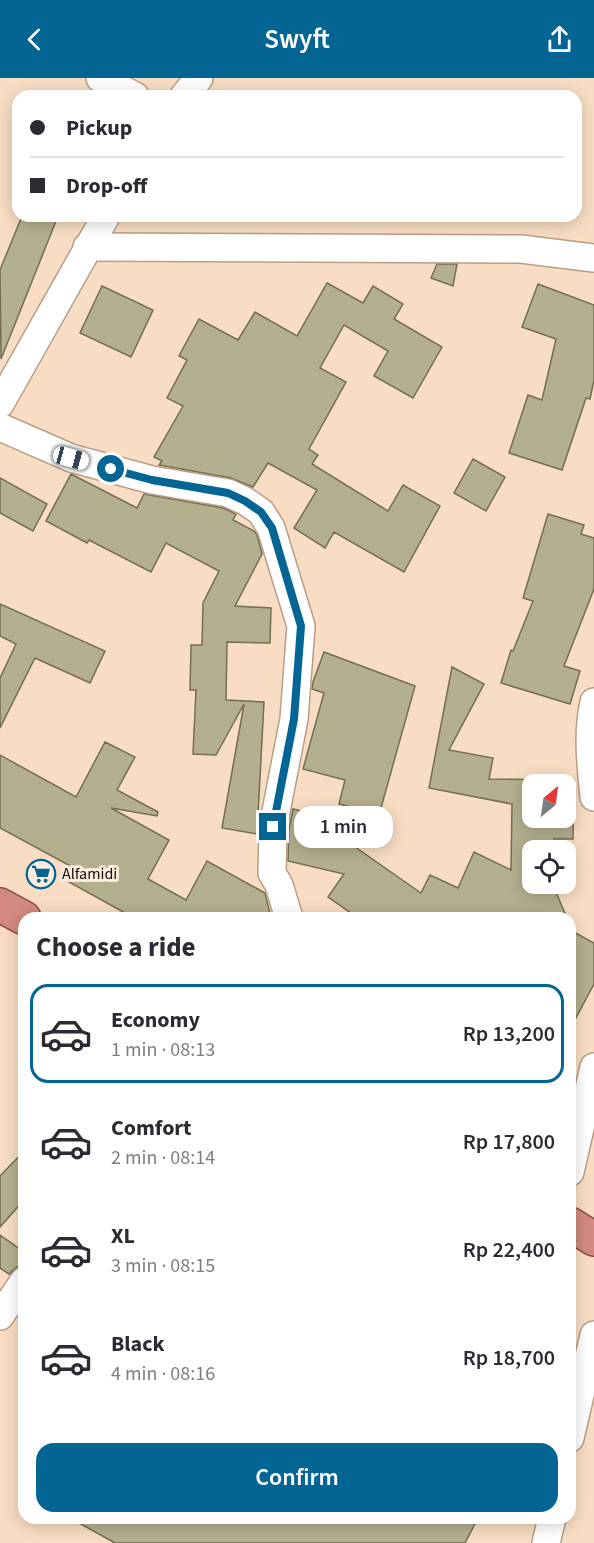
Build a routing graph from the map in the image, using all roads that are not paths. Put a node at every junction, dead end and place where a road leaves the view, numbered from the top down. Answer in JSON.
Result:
{"nodes":[{"id":1,"x":100,"y":78,"type":"edge"},
{"id":2,"x":199,"y":78,"type":"edge"},
{"id":3,"x":123,"y":90,"type":"edge"},
{"id":4,"x":189,"y":90,"type":"edge"},
{"id":5,"x":102,"y":222,"type":"edge"},
{"id":6,"x":87,"y":247,"type":"junction"},
{"id":7,"x":594,"y":258,"type":"edge"},
{"id":8,"x":0,"y":404,"type":"edge"},
{"id":9,"x":0,"y":427,"type":"edge"},
{"id":10,"x":594,"y":702,"type":"edge"},
{"id":11,"x":594,"y":797,"type":"edge"},
{"id":12,"x":0,"y":905,"type":"edge"},
{"id":13,"x":287,"y":912,"type":"edge"},
{"id":14,"x":18,"y":915,"type":"edge"},
{"id":15,"x":594,"y":1067,"type":"edge"},
{"id":16,"x":576,"y":1146,"type":"edge"},
{"id":17,"x":576,"y":1228,"type":"edge"},
{"id":18,"x":594,"y":1239,"type":"edge"},
{"id":19,"x":18,"y":1290,"type":"edge"},
{"id":20,"x":0,"y":1316,"type":"edge"},
{"id":21,"x":594,"y":1335,"type":"edge"},
{"id":22,"x":576,"y":1412,"type":"edge"},
{"id":23,"x":551,"y":1524,"type":"edge"},
{"id":24,"x":546,"y":1543,"type":"edge"}],
"edges":[{"from":1,"to":3,"type":"street"},
{"from":2,"to":4,"type":"street"},
{"from":5,"to":6,"type":"street"},
{"from":6,"to":7,"type":"street"},
{"from":6,"to":8,"type":"street"},
{"from":9,"to":13,"type":"street"},
{"from":10,"to":11,"type":"street"},
{"from":12,"to":14,"type":"highway"},
{"from":15,"to":16,"type":"street"},
{"from":17,"to":18,"type":"highway"},
{"from":19,"to":20,"type":"street"},
{"from":21,"to":22,"type":"street"},
{"from":23,"to":24,"type":"street"}]}
